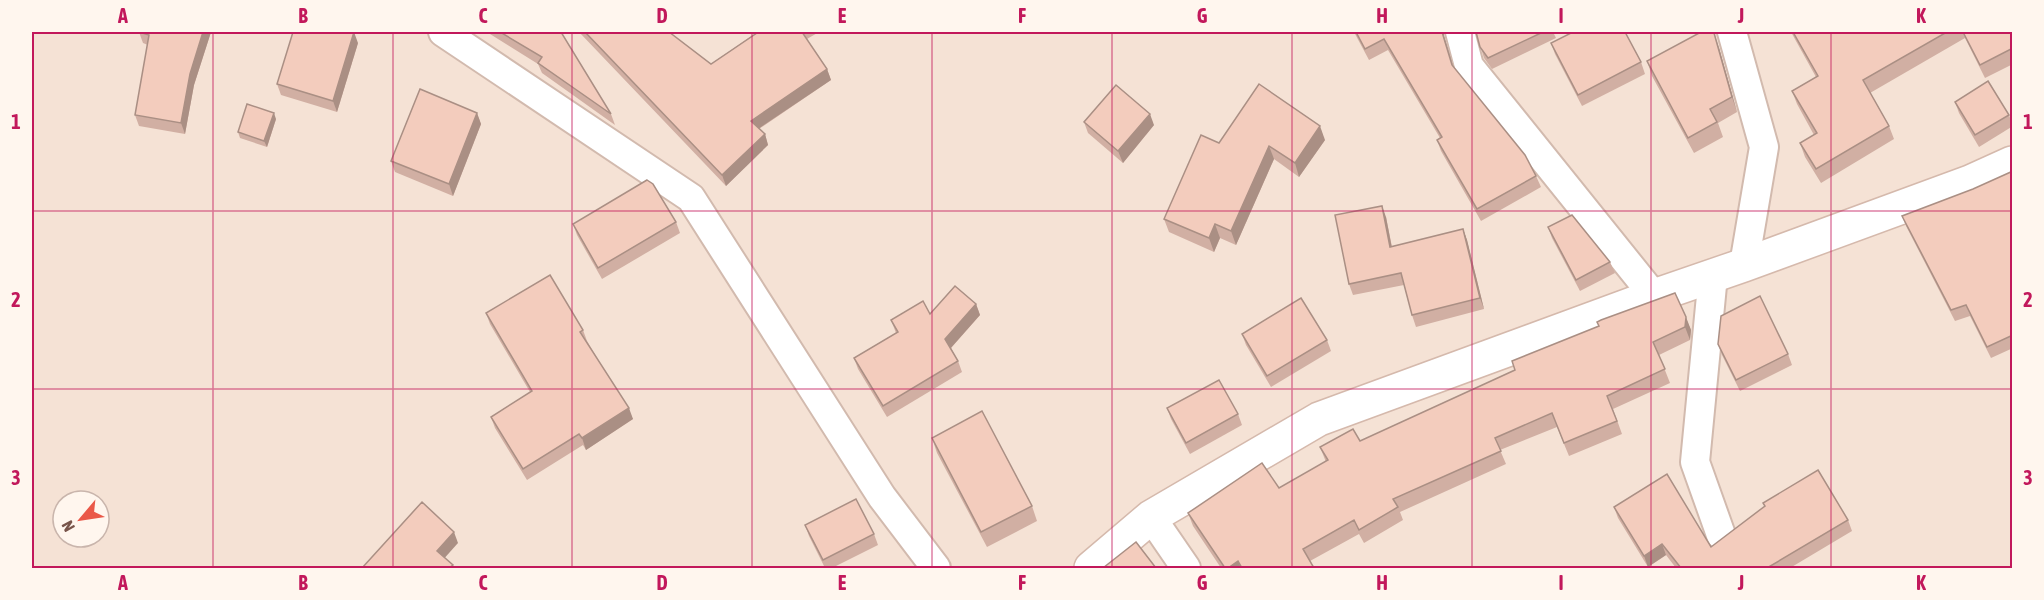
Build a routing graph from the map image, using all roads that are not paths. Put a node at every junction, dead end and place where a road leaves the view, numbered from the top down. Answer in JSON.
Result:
{"nodes":[{"id":1,"x":443,"y":32,"type":"edge"},
{"id":2,"x":1460,"y":32,"type":"edge"},
{"id":3,"x":1732,"y":32,"type":"edge"},
{"id":4,"x":2013,"y":164,"type":"edge"},
{"id":5,"x":1744,"y":265,"type":"junction"},
{"id":6,"x":1713,"y":275,"type":"junction"},
{"id":7,"x":1654,"y":296,"type":"junction"},
{"id":8,"x":1151,"y":517,"type":"junction"},
{"id":9,"x":1721,"y":535,"type":"dead end"},
{"id":10,"x":936,"y":568,"type":"edge"},
{"id":11,"x":1091,"y":568,"type":"edge"},
{"id":12,"x":1186,"y":568,"type":"edge"}],
"edges":[{"from":1,"to":10,"type":"street"},
{"from":2,"to":7,"type":"street"},
{"from":3,"to":5,"type":"street"},
{"from":4,"to":5,"type":"street"},
{"from":5,"to":6,"type":"street"},
{"from":6,"to":7,"type":"street"},
{"from":6,"to":9,"type":"street"},
{"from":7,"to":8,"type":"street"},
{"from":8,"to":11,"type":"street"},
{"from":8,"to":12,"type":"street"}]}
